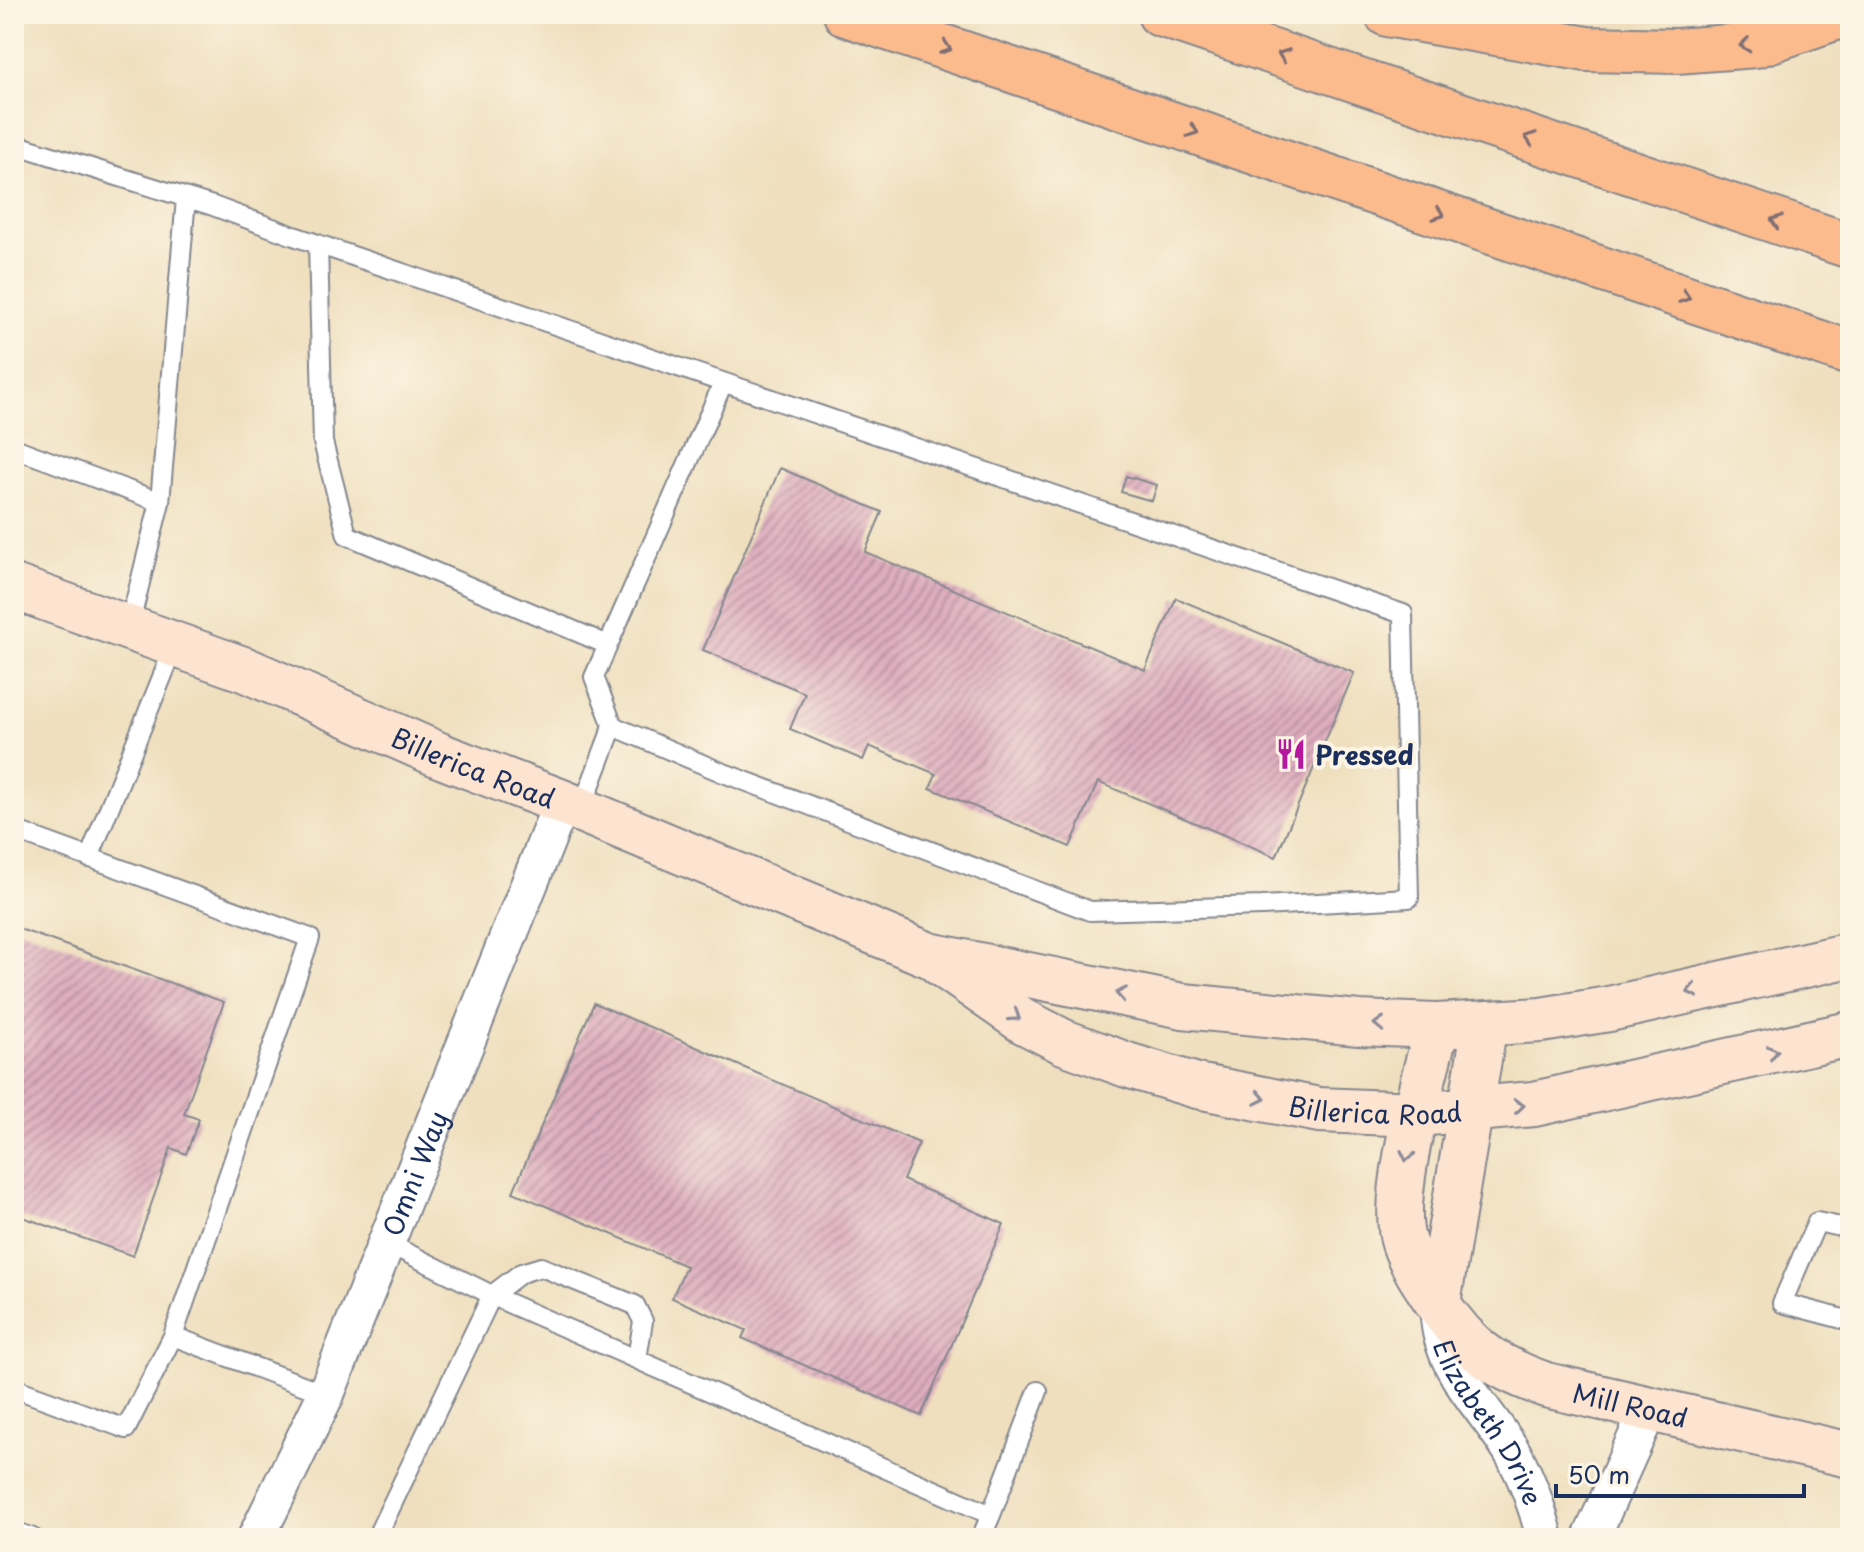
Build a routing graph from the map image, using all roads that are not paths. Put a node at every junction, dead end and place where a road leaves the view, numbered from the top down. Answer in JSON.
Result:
{"nodes":[{"id":1,"x":846,"y":14,"type":"edge"},
{"id":2,"x":1160,"y":14,"type":"edge"},
{"id":3,"x":1387,"y":14,"type":"edge"},
{"id":4,"x":1846,"y":14,"type":"edge"},
{"id":5,"x":14,"y":144,"type":"edge"},
{"id":6,"x":186,"y":198,"type":"junction"},
{"id":7,"x":318,"y":244,"type":"junction"},
{"id":8,"x":1850,"y":246,"type":"edge"},
{"id":9,"x":1850,"y":353,"type":"edge"},
{"id":10,"x":723,"y":383,"type":"junction"},
{"id":11,"x":14,"y":448,"type":"edge"},
{"id":12,"x":160,"y":502,"type":"junction"},
{"id":13,"x":14,"y":587,"type":"edge"},
{"id":14,"x":129,"y":628,"type":"junction"},
{"id":15,"x":175,"y":645,"type":"junction"},
{"id":16,"x":608,"y":645,"type":"junction"},
{"id":17,"x":613,"y":726,"type":"junction"},
{"id":18,"x":572,"y":806,"type":"junction"},
{"id":19,"x":14,"y":830,"type":"edge"},
{"id":20,"x":89,"y":858,"type":"junction"},
{"id":21,"x":929,"y":955,"type":"junction"},
{"id":22,"x":1850,"y":955,"type":"edge"},
{"id":23,"x":1485,"y":1024,"type":"junction"},
{"id":24,"x":1437,"y":1026,"type":"junction"},
{"id":25,"x":1850,"y":1034,"type":"edge"},
{"id":26,"x":1470,"y":1110,"type":"junction"},
{"id":27,"x":1417,"y":1114,"type":"junction"},
{"id":28,"x":1850,"y":1229,"type":"edge"},
{"id":29,"x":387,"y":1243,"type":"junction"},
{"id":30,"x":492,"y":1295,"type":"junction"},
{"id":31,"x":1438,"y":1303,"type":"junction"},
{"id":32,"x":1850,"y":1321,"type":"edge"},
{"id":33,"x":173,"y":1336,"type":"junction"},
{"id":34,"x":637,"y":1359,"type":"junction"},
{"id":35,"x":14,"y":1388,"type":"edge"},
{"id":36,"x":1038,"y":1391,"type":"dead end"},
{"id":37,"x":326,"y":1394,"type":"junction"},
{"id":38,"x":1649,"y":1409,"type":"junction"},
{"id":39,"x":1850,"y":1455,"type":"edge"},
{"id":40,"x":991,"y":1515,"type":"junction"},
{"id":41,"x":14,"y":1531,"type":"edge"},
{"id":42,"x":33,"y":1538,"type":"edge"},
{"id":43,"x":256,"y":1538,"type":"edge"},
{"id":44,"x":376,"y":1538,"type":"edge"},
{"id":45,"x":981,"y":1538,"type":"edge"},
{"id":46,"x":1545,"y":1538,"type":"edge"},
{"id":47,"x":1591,"y":1538,"type":"edge"}],
"edges":[{"from":1,"to":9,"type":"highway","one_way":true},
{"from":8,"to":2,"type":"highway","one_way":true},
{"from":4,"to":3,"type":"highway","one_way":true},
{"from":5,"to":6,"type":"lane"},
{"from":6,"to":7,"type":"lane"},
{"from":6,"to":12,"type":"lane"},
{"from":7,"to":10,"type":"lane"},
{"from":7,"to":16,"type":"lane"},
{"from":10,"to":16,"type":"lane"},
{"from":10,"to":17,"type":"lane"},
{"from":11,"to":12,"type":"lane"},
{"from":12,"to":14,"type":"lane"},
{"from":13,"to":14,"type":"main road","name":"Billerica Road"},
{"from":14,"to":15,"type":"main road","name":"Billerica Road"},
{"from":15,"to":18,"type":"main road","name":"Billerica Road"},
{"from":15,"to":20,"type":"lane"},
{"from":16,"to":17,"type":"lane"},
{"from":17,"to":18,"type":"lane"},
{"from":18,"to":21,"type":"main road","name":"Billerica Road"},
{"from":18,"to":29,"type":"street","name":"Omni Way"},
{"from":19,"to":20,"type":"lane"},
{"from":20,"to":33,"type":"lane"},
{"from":24,"to":21,"type":"main road","name":"Billerica Road","one_way":true},
{"from":21,"to":27,"type":"main road","name":"Billerica Road","one_way":true},
{"from":22,"to":23,"type":"main road","name":"Billerica Road","one_way":true},
{"from":23,"to":24,"type":"main road","name":"Billerica Road"},
{"from":23,"to":26,"type":"main road"},
{"from":24,"to":27,"type":"main road","name":"Mill Road"},
{"from":26,"to":25,"type":"main road","name":"Billerica Road","one_way":true},
{"from":26,"to":27,"type":"main road","name":"Billerica Road"},
{"from":26,"to":31,"type":"main road"},
{"from":27,"to":31,"type":"main road","name":"Mill Road","one_way":true},
{"from":28,"to":32,"type":"lane"},
{"from":29,"to":30,"type":"lane"},
{"from":29,"to":37,"type":"street","name":"Omni Way"},
{"from":30,"to":34,"type":"lane"},
{"from":30,"to":34,"type":"lane"},
{"from":30,"to":44,"type":"lane"},
{"from":31,"to":38,"type":"main road","name":"Mill Road"},
{"from":31,"to":46,"type":"street","name":"Elizabeth Drive"},
{"from":33,"to":35,"type":"lane"},
{"from":33,"to":37,"type":"lane"},
{"from":34,"to":40,"type":"lane"},
{"from":36,"to":40,"type":"lane"},
{"from":37,"to":43,"type":"street","name":"Omni Way"},
{"from":38,"to":39,"type":"main road","name":"Mill Road"},
{"from":38,"to":47,"type":"street"},
{"from":40,"to":45,"type":"lane"},
{"from":41,"to":42,"type":"lane"}]}
